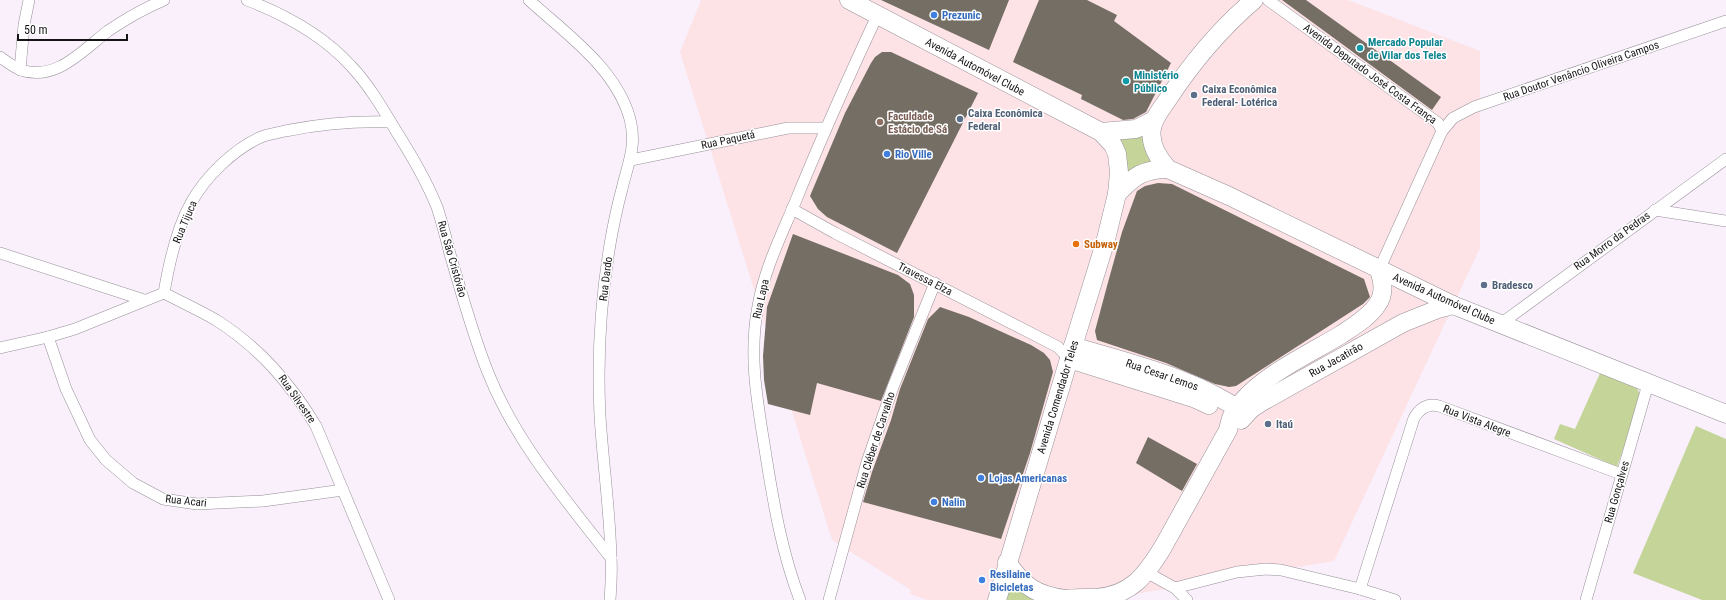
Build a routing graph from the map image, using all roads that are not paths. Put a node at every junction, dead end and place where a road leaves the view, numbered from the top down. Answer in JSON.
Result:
{"nodes":[{"id":1,"x":29,"y":0,"type":"edge"},
{"id":2,"x":164,"y":0,"type":"edge"},
{"id":3,"x":248,"y":0,"type":"edge"},
{"id":4,"x":529,"y":0,"type":"edge"},
{"id":5,"x":850,"y":0,"type":"edge"},
{"id":6,"x":1236,"y":0,"type":"edge"},
{"id":7,"x":1254,"y":0,"type":"edge"},
{"id":8,"x":1268,"y":0,"type":"edge"},
{"id":9,"x":877,"y":16,"type":"junction"},
{"id":10,"x":1229,"y":21,"type":"junction"},
{"id":11,"x":1726,"y":21,"type":"edge"},
{"id":12,"x":0,"y":57,"type":"edge"},
{"id":13,"x":20,"y":70,"type":"junction"},
{"id":14,"x":1154,"y":120,"type":"junction"},
{"id":15,"x":390,"y":122,"type":"junction"},
{"id":16,"x":825,"y":128,"type":"junction"},
{"id":17,"x":1442,"y":131,"type":"junction"},
{"id":18,"x":1101,"y":132,"type":"junction"},
{"id":19,"x":1726,"y":159,"type":"edge"},
{"id":20,"x":631,"y":160,"type":"junction"},
{"id":21,"x":1168,"y":169,"type":"junction"},
{"id":22,"x":1117,"y":194,"type":"junction"},
{"id":23,"x":792,"y":209,"type":"junction"},
{"id":24,"x":1655,"y":210,"type":"junction"},
{"id":25,"x":1726,"y":221,"type":"edge"},
{"id":26,"x":0,"y":253,"type":"edge"},
{"id":27,"x":1379,"y":270,"type":"junction"},
{"id":28,"x":935,"y":284,"type":"junction"},
{"id":29,"x":164,"y":293,"type":"junction"},
{"id":30,"x":144,"y":300,"type":"junction"},
{"id":31,"x":1453,"y":305,"type":"junction"},
{"id":32,"x":1366,"y":317,"type":"junction"},
{"id":33,"x":1499,"y":324,"type":"junction"},
{"id":34,"x":1382,"y":335,"type":"junction"},
{"id":35,"x":48,"y":337,"type":"junction"},
{"id":36,"x":0,"y":348,"type":"edge"},
{"id":37,"x":1067,"y":351,"type":"junction"},
{"id":38,"x":1648,"y":384,"type":"junction"},
{"id":39,"x":1726,"y":414,"type":"edge"},
{"id":40,"x":1237,"y":418,"type":"junction"},
{"id":41,"x":1621,"y":474,"type":"junction"},
{"id":42,"x":343,"y":490,"type":"junction"},
{"id":43,"x":612,"y":558,"type":"junction"},
{"id":44,"x":1008,"y":562,"type":"junction"},
{"id":45,"x":1146,"y":572,"type":"junction"},
{"id":46,"x":1175,"y":588,"type":"junction"},
{"id":47,"x":1360,"y":589,"type":"junction"},
{"id":48,"x":1063,"y":599,"type":"edge"},
{"id":49,"x":389,"y":600,"type":"edge"},
{"id":50,"x":610,"y":600,"type":"edge"},
{"id":51,"x":800,"y":600,"type":"edge"},
{"id":52,"x":829,"y":600,"type":"edge"},
{"id":53,"x":997,"y":600,"type":"edge"},
{"id":54,"x":1187,"y":600,"type":"edge"},
{"id":55,"x":1395,"y":600,"type":"edge"},
{"id":56,"x":1586,"y":600,"type":"edge"}],
"edges":[{"from":1,"to":13,"type":"street"},
{"from":2,"to":13,"type":"street"},
{"from":3,"to":15,"type":"street","name":"Rua São Cristóvão"},
{"from":4,"to":20,"type":"street","name":"Rua Dardo"},
{"from":5,"to":9,"type":"main road","name":"Avenida Automóvel Clube"},
{"from":6,"to":10,"type":"main road"},
{"from":7,"to":10,"type":"main road"},
{"from":8,"to":17,"type":"street","name":"Avenida Deputado José Costa França"},
{"from":9,"to":16,"type":"street","name":"Rua Lapa"},
{"from":9,"to":18,"type":"main road","name":"Avenida Automóvel Clube"},
{"from":10,"to":14,"type":"main road"},
{"from":11,"to":17,"type":"street","name":"Rua Doutor Venâncio Oliveira Campos"},
{"from":12,"to":13,"type":"street"},
{"from":14,"to":18,"type":"main road"},
{"from":14,"to":21,"type":"main road"},
{"from":15,"to":29,"type":"street","name":"Rua Tijuca"},
{"from":15,"to":43,"type":"street","name":"Rua São Cristóvão"},
{"from":16,"to":20,"type":"street","name":"Rua Paquetá"},
{"from":16,"to":23,"type":"street","name":"Rua Lapa"},
{"from":17,"to":27,"type":"street","name":"Avenida Deputado José Costa França"},
{"from":18,"to":22,"type":"main road","name":"Avenida Comendador Teles"},
{"from":19,"to":24,"type":"street","name":"Rua Morro da Pedras"},
{"from":20,"to":43,"type":"street","name":"Rua Dardo"},
{"from":21,"to":22,"type":"main road"},
{"from":21,"to":27,"type":"main road","name":"Avenida Automóvel Clube"},
{"from":22,"to":37,"type":"main road","name":"Avenida Comendador Teles"},
{"from":23,"to":28,"type":"street","name":"Travessa Elza"},
{"from":23,"to":51,"type":"street","name":"Rua Lapa"},
{"from":24,"to":25,"type":"street"},
{"from":24,"to":33,"type":"street","name":"Rua Morro da Pedras"},
{"from":26,"to":30,"type":"street"},
{"from":27,"to":31,"type":"main road","name":"Avenida Automóvel Clube"},
{"from":27,"to":32,"type":"main road","name":"Rua Jacatirão"},
{"from":28,"to":37,"type":"street","name":"Travessa Elza"},
{"from":28,"to":52,"type":"street","name":"Rua Cléber de Carvalho"},
{"from":29,"to":30,"type":"street"},
{"from":29,"to":42,"type":"street","name":"Rua Silvestre"},
{"from":30,"to":35,"type":"street"},
{"from":31,"to":33,"type":"main road","name":"Avenida Automóvel Clube"},
{"from":31,"to":34,"type":"main road","name":"Rua Jacatirão"},
{"from":32,"to":34,"type":"main road"},
{"from":32,"to":40,"type":"main road","name":"Rua Jacatirão"},
{"from":33,"to":38,"type":"main road","name":"Avenida Automóvel Clube"},
{"from":34,"to":40,"type":"main road","name":"Rua Jacatirão"},
{"from":35,"to":36,"type":"street"},
{"from":35,"to":42,"type":"street","name":"Rua Acari"},
{"from":37,"to":40,"type":"main road","name":"Rua Cesar Lemos"},
{"from":37,"to":44,"type":"main road","name":"Avenida Comendador Teles"},
{"from":38,"to":39,"type":"main road","name":"Avenida Automóvel Clube"},
{"from":38,"to":41,"type":"street","name":"Rua Gonçalves"},
{"from":40,"to":45,"type":"main road","name":"Rua Jacatirão"},
{"from":41,"to":47,"type":"street","name":"Rua Vista Alegre"},
{"from":41,"to":56,"type":"street","name":"Rua Gonçalves"},
{"from":42,"to":49,"type":"street","name":"Rua Silvestre"},
{"from":43,"to":50,"type":"street","name":"Rua Dardo"},
{"from":44,"to":48,"type":"main road","name":"Rua Jacatirão"},
{"from":44,"to":53,"type":"main road","name":"Avenida Comendador Teles"},
{"from":45,"to":46,"type":"street"},
{"from":45,"to":48,"type":"main road","name":"Rua Jacatirão"},
{"from":46,"to":47,"type":"street"},
{"from":46,"to":54,"type":"street"},
{"from":47,"to":55,"type":"street"}]}
